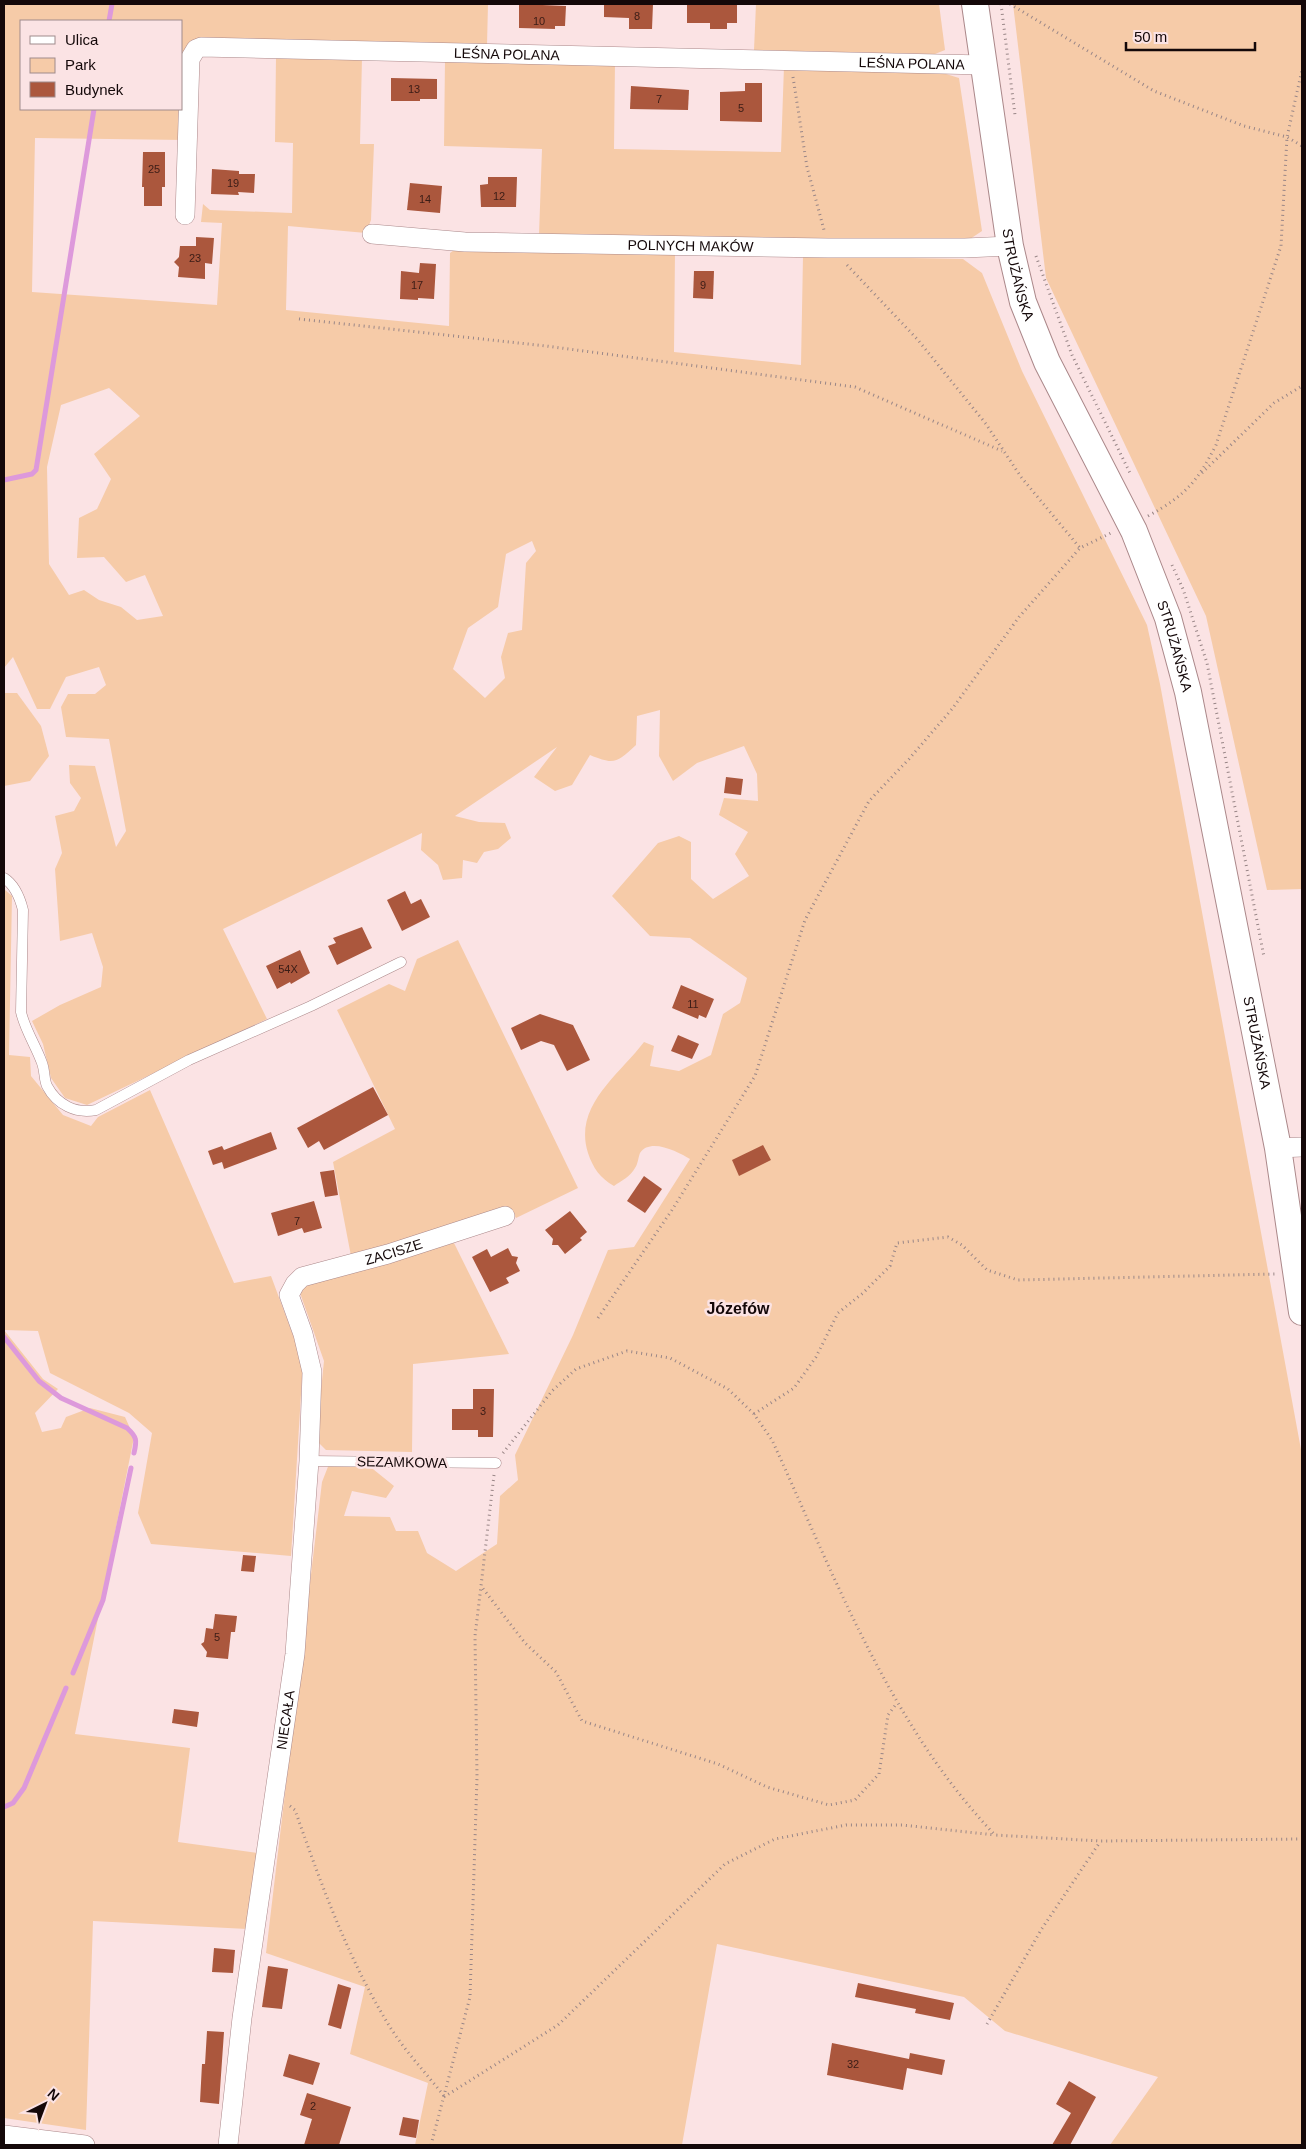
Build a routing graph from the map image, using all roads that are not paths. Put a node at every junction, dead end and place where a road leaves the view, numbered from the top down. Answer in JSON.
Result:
{"nodes":[{"id":1,"x":975,"y":4,"type":"edge"},
{"id":2,"x":984,"y":65,"type":"junction"},
{"id":3,"x":186,"y":215,"type":"dead end"},
{"id":4,"x":372,"y":234,"type":"dead end"},
{"id":5,"x":1010,"y":246,"type":"junction"},
{"id":6,"x":4,"y":878,"type":"edge"},
{"id":7,"x":401,"y":962,"type":"dead end"},
{"id":8,"x":1290,"y":1148,"type":"edge"},
{"id":9,"x":505,"y":1216,"type":"dead end"},
{"id":10,"x":289,"y":1295,"type":"joint"},
{"id":11,"x":1302,"y":1312,"type":"edge"},
{"id":12,"x":309,"y":1461,"type":"junction"},
{"id":13,"x":496,"y":1463,"type":"road end"},
{"id":14,"x":4,"y":2135,"type":"edge"},
{"id":15,"x":85,"y":2145,"type":"edge"},
{"id":16,"x":228,"y":2145,"type":"edge"}],
"edges":[{"from":1,"to":2,"type":"main road","name":"STRUŻAŃSKA"},
{"from":2,"to":3,"type":"street","name":"LEŚNA POLANA"},
{"from":2,"to":5,"type":"main road","name":"STRUŻAŃSKA"},
{"from":4,"to":5,"type":"street","name":"POLNYCH MAKÓW"},
{"from":5,"to":8,"type":"main road","name":"STRUŻAŃSKA"},
{"from":6,"to":7,"type":"lane"},
{"from":8,"to":11,"type":"main road","name":"STRUŻAŃSKA"},
{"from":9,"to":10,"type":"street","name":"ZACISZE"},
{"from":10,"to":12,"type":"street","name":"NIECAŁA"},
{"from":12,"to":13,"type":"lane","name":"SEZAMKOWA"},
{"from":12,"to":16,"type":"street","name":"NIECAŁA"},
{"from":14,"to":15,"type":"street"}]}
